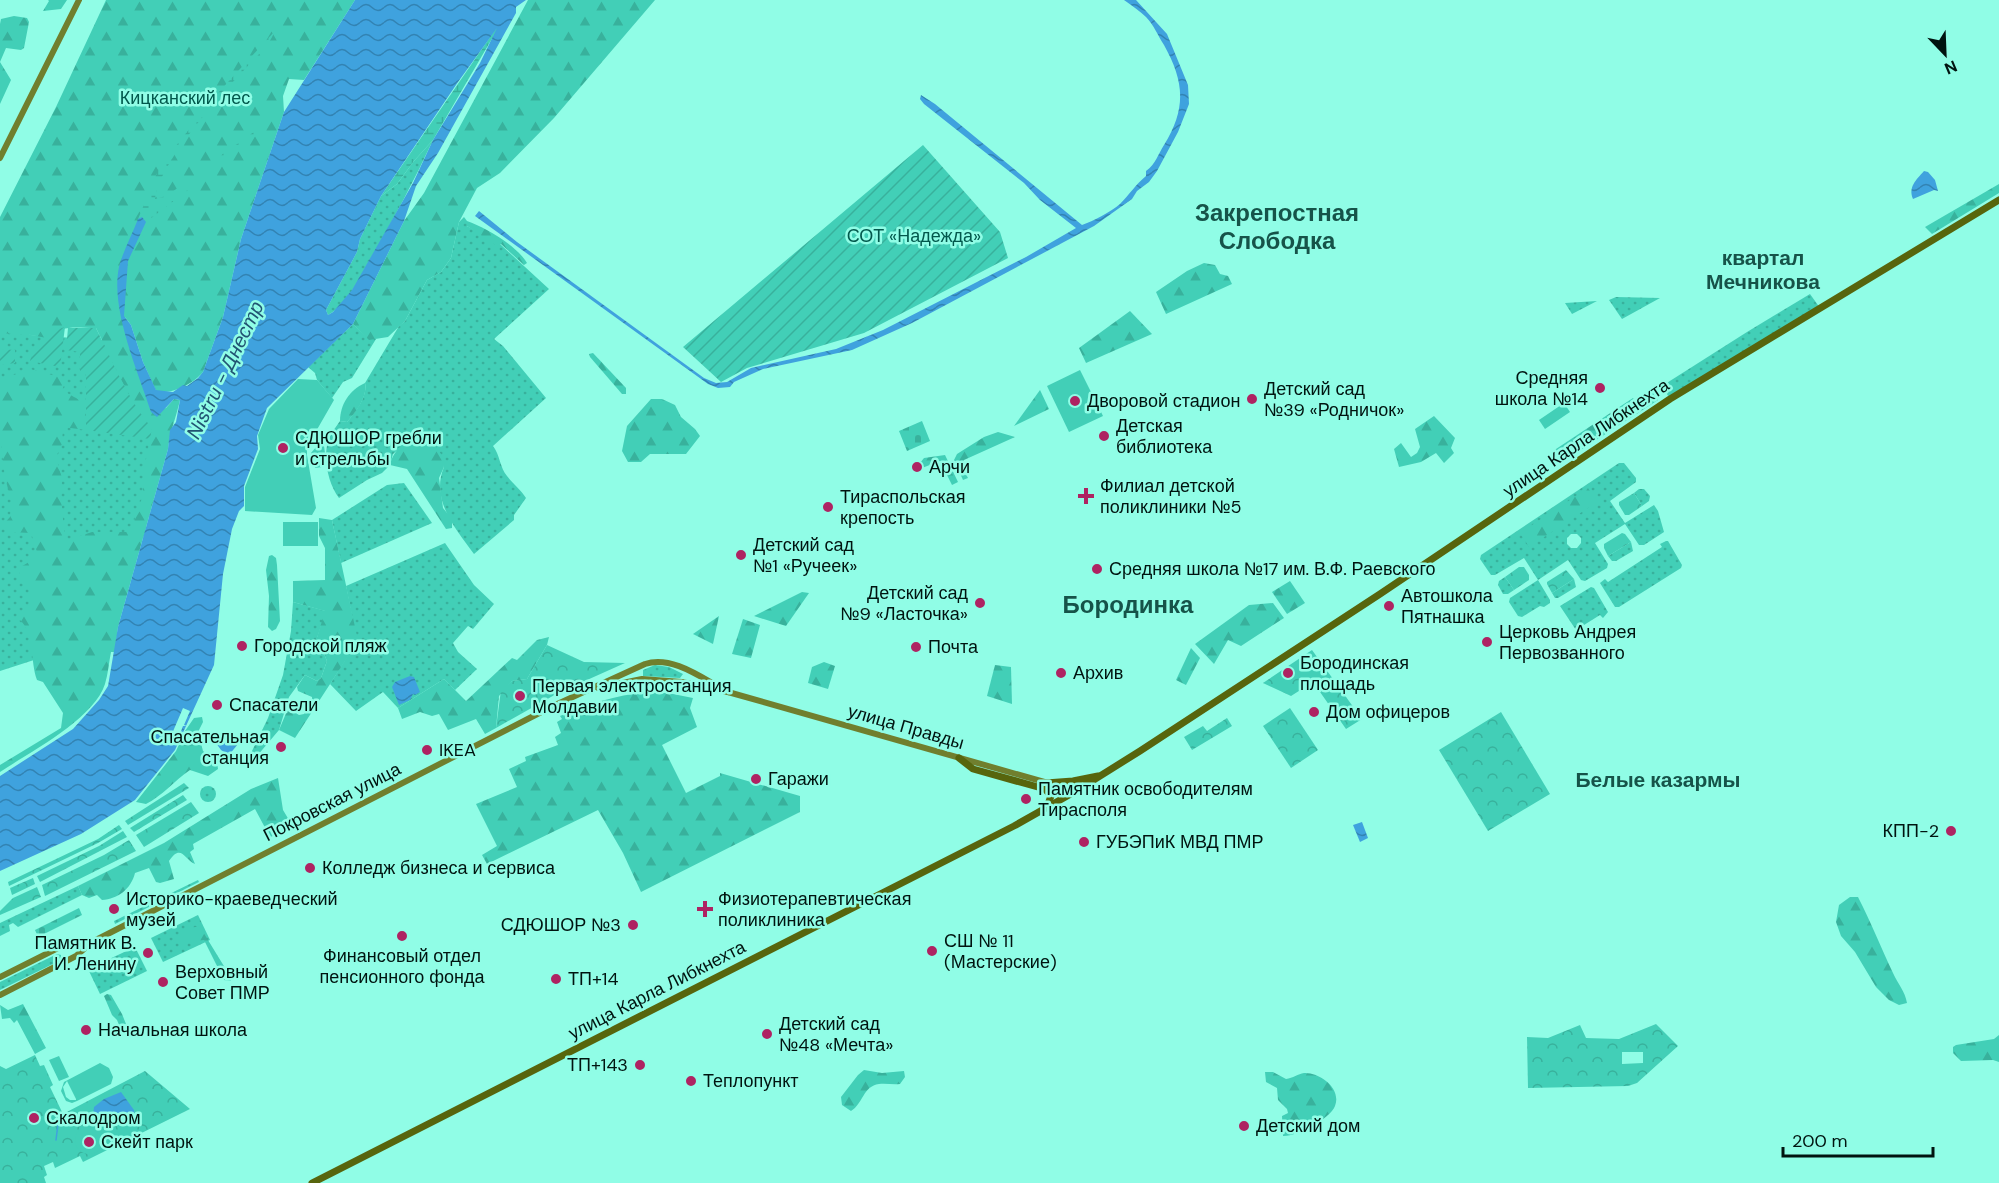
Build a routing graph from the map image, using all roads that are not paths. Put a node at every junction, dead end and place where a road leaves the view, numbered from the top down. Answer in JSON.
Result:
{"nodes":[{"id":1,"x":79,"y":0,"type":"edge"},
{"id":2,"x":0,"y":158,"type":"edge"},
{"id":3,"x":1999,"y":200,"type":"edge"},
{"id":4,"x":651,"y":662,"type":"joint"},
{"id":5,"x":639,"y":666,"type":"junction"},
{"id":6,"x":686,"y":670,"type":"junction"},
{"id":7,"x":642,"y":679,"type":"junction"},
{"id":8,"x":682,"y":682,"type":"junction"},
{"id":9,"x":586,"y":690,"type":"junction"},
{"id":10,"x":728,"y":692,"type":"junction"},
{"id":11,"x":959,"y":758,"type":"junction"},
{"id":12,"x":1103,"y":774,"type":"junction"},
{"id":13,"x":1046,"y":783,"type":"junction"},
{"id":14,"x":1076,"y":791,"type":"junction"},
{"id":15,"x":1045,"y":809,"type":"junction"},
{"id":16,"x":92,"y":942,"type":"junction"},
{"id":17,"x":57,"y":948,"type":"junction"},
{"id":18,"x":64,"y":963,"type":"junction"},
{"id":19,"x":0,"y":977,"type":"edge"},
{"id":20,"x":0,"y":995,"type":"edge"},
{"id":21,"x":312,"y":1183,"type":"edge"}],
"edges":[{"from":1,"to":2,"type":"main road"},
{"from":3,"to":12,"type":"main road","name":"улица Карла Либкнехта"},
{"from":4,"to":5,"type":"main road","name":"Покровская улица"},
{"from":4,"to":6,"type":"main road","name":"улица Правды"},
{"from":5,"to":7,"type":"main road"},
{"from":5,"to":9,"type":"main road","name":"Покровская улица"},
{"from":6,"to":8,"type":"main road"},
{"from":6,"to":10,"type":"main road","name":"улица Правды"},
{"from":7,"to":8,"type":"main road","name":"улица Правды"},
{"from":7,"to":9,"type":"main road","name":"Покровская улица"},
{"from":8,"to":10,"type":"main road","name":"улица Правды"},
{"from":9,"to":16,"type":"main road","name":"Покровская улица"},
{"from":10,"to":11,"type":"main road","name":"улица Правды"},
{"from":11,"to":13,"type":"main road","name":"улица Правды"},
{"from":11,"to":15,"type":"main road"},
{"from":12,"to":13,"type":"main road"},
{"from":12,"to":14,"type":"main road","name":"улица Карла Либкнехта"},
{"from":13,"to":14,"type":"main road","name":"улица Правды"},
{"from":14,"to":15,"type":"main road","name":"улица Карла Либкнехта"},
{"from":15,"to":21,"type":"main road","name":"улица Карла Либкнехта"},
{"from":16,"to":17,"type":"main road","name":"Покровская улица"},
{"from":16,"to":18,"type":"main road","name":"Покровская улица"},
{"from":17,"to":18,"type":"main road"},
{"from":17,"to":19,"type":"main road","name":"Покровская улица"},
{"from":18,"to":20,"type":"main road","name":"Покровская улица"}]}
